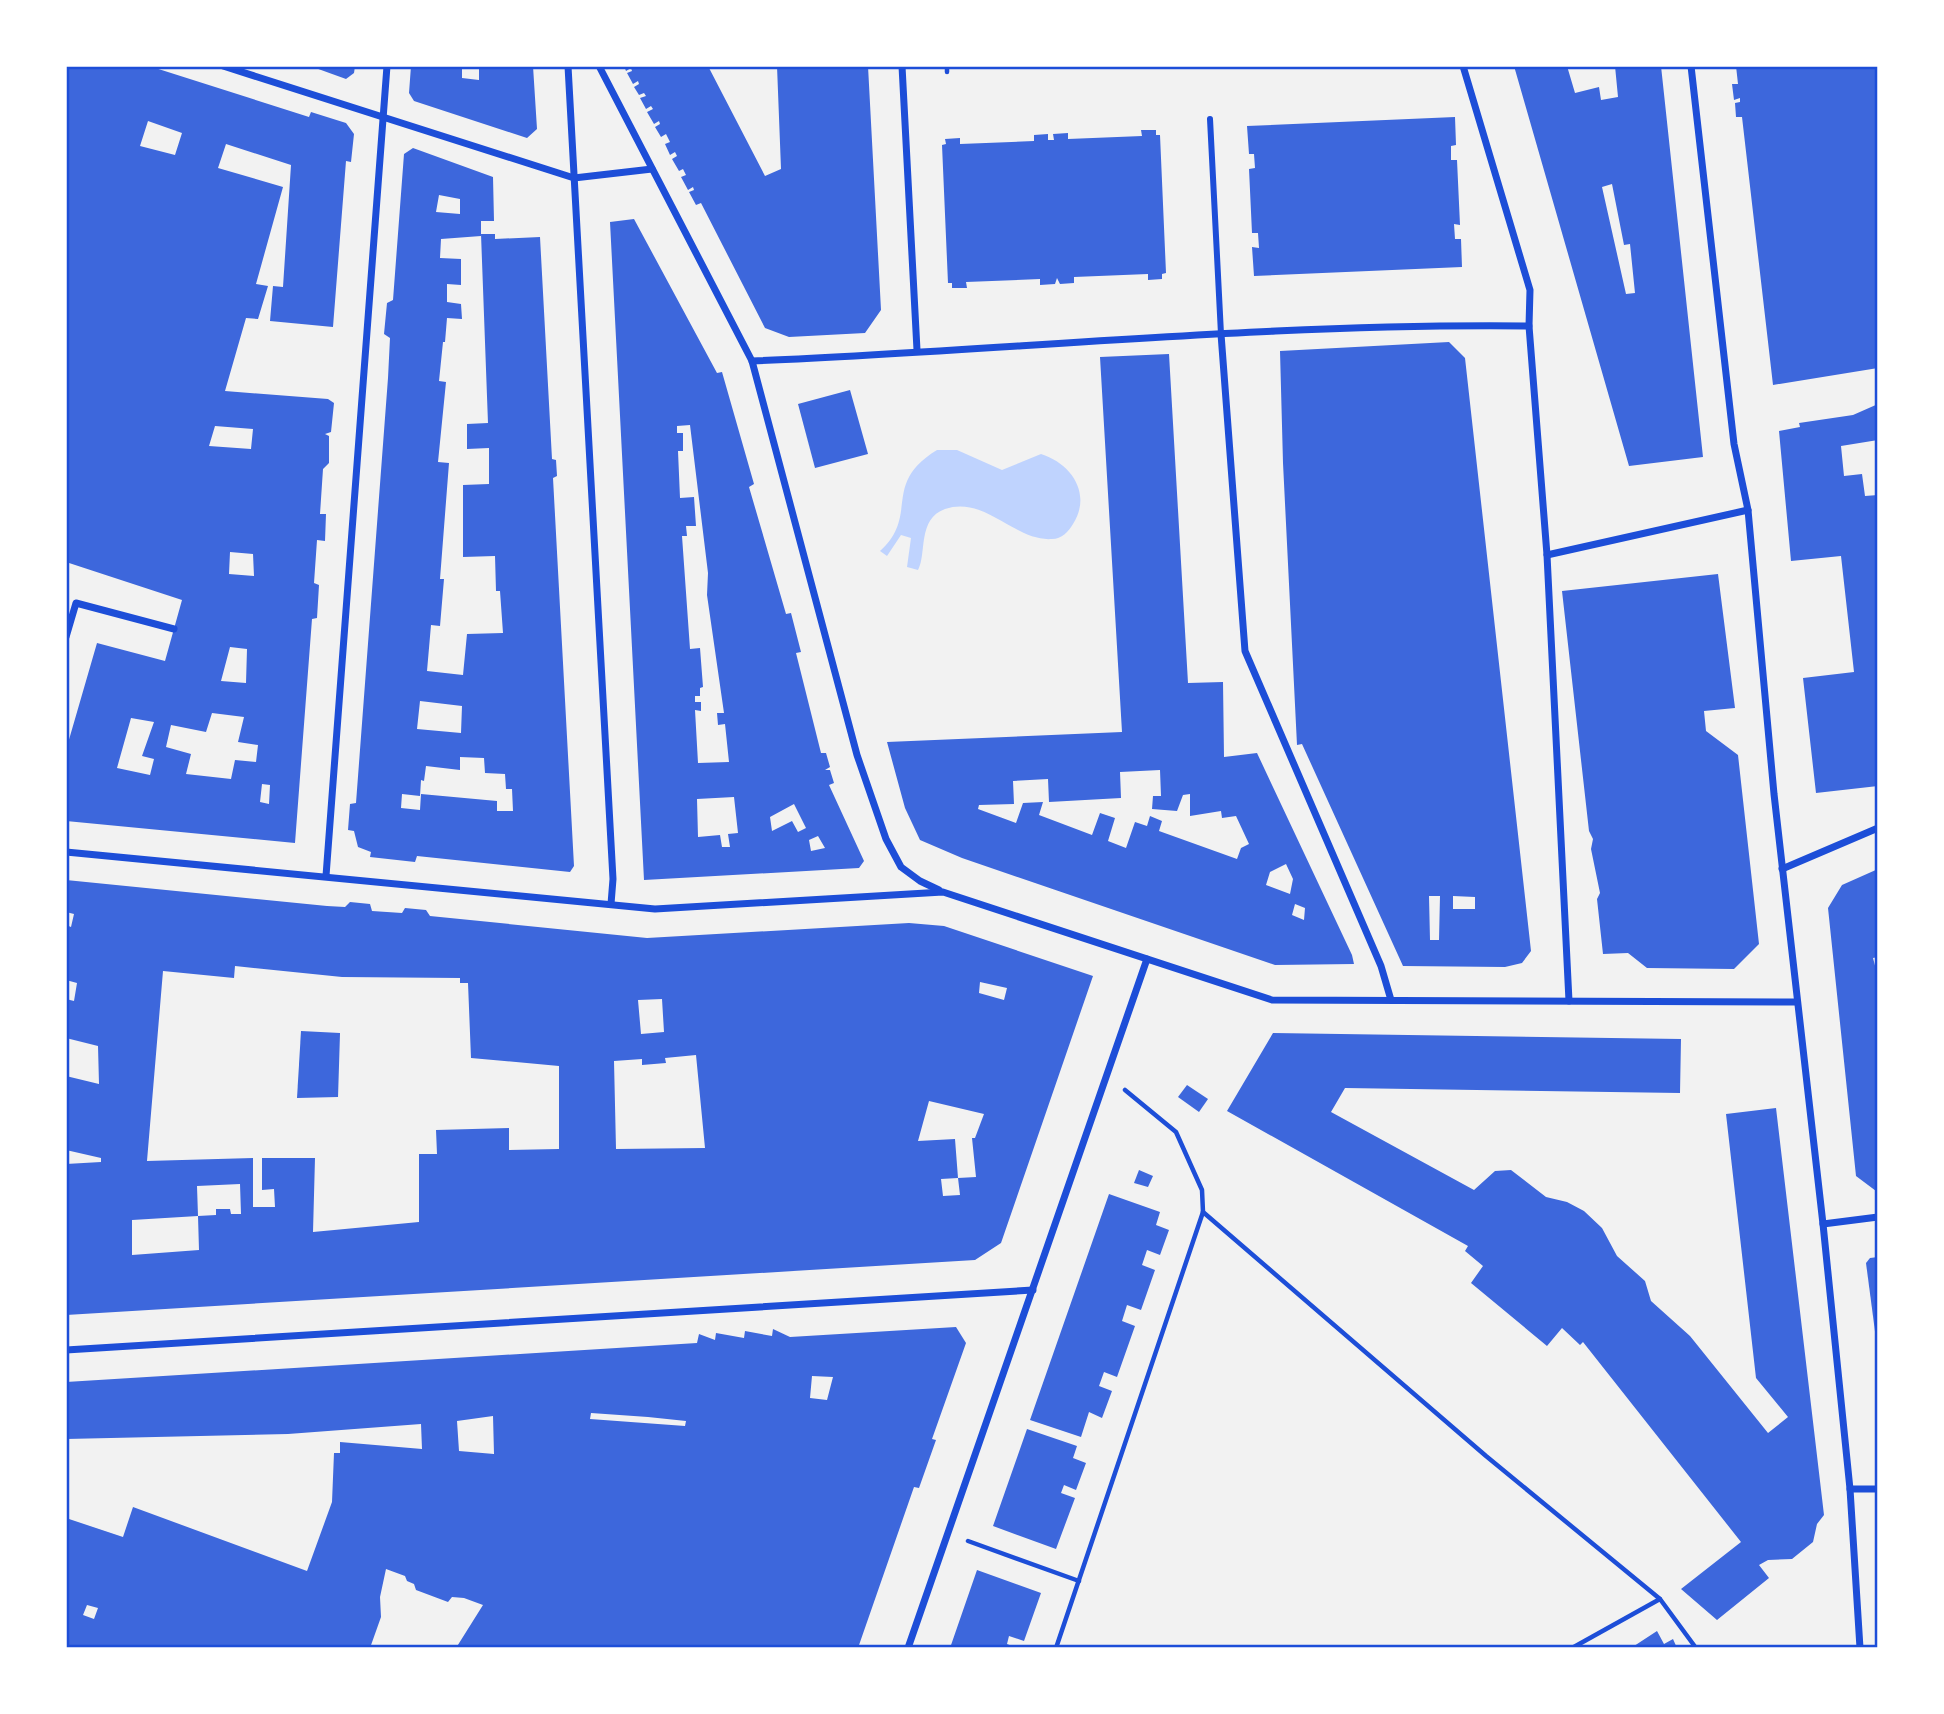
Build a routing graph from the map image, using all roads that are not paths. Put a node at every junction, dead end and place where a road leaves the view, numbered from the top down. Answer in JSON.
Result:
{"nodes":[{"id":1,"x":223,"y":66,"type":"edge"},
{"id":2,"x":387,"y":66,"type":"edge"},
{"id":3,"x":568,"y":66,"type":"edge"},
{"id":4,"x":598,"y":66,"type":"edge"},
{"id":5,"x":902,"y":66,"type":"edge"},
{"id":6,"x":1464,"y":66,"type":"edge"},
{"id":7,"x":1691,"y":66,"type":"edge"},
{"id":8,"x":382,"y":117,"type":"junction"},
{"id":9,"x":1210,"y":119,"type":"dead end"},
{"id":10,"x":652,"y":169,"type":"junction"},
{"id":11,"x":574,"y":178,"type":"junction"},
{"id":12,"x":1529,"y":326,"type":"junction"},
{"id":13,"x":1221,"y":334,"type":"junction"},
{"id":14,"x":917,"y":350,"type":"junction"},
{"id":15,"x":752,"y":361,"type":"junction"},
{"id":16,"x":1748,"y":510,"type":"junction"},
{"id":17,"x":1547,"y":555,"type":"junction"},
{"id":18,"x":174,"y":629,"type":"dead end"},
{"id":19,"x":66,"y":636,"type":"edge"},
{"id":20,"x":1878,"y":828,"type":"edge"},
{"id":21,"x":66,"y":852,"type":"edge"},
{"id":22,"x":1782,"y":869,"type":"junction"},
{"id":23,"x":326,"y":876,"type":"junction"},
{"id":24,"x":943,"y":892,"type":"junction"},
{"id":25,"x":611,"y":904,"type":"junction"},
{"id":26,"x":1147,"y":959,"type":"junction"},
{"id":27,"x":1391,"y":1000,"type":"junction"},
{"id":28,"x":1569,"y":1002,"type":"junction"},
{"id":29,"x":1796,"y":1002,"type":"junction"},
{"id":30,"x":1878,"y":1217,"type":"edge"},
{"id":31,"x":1823,"y":1224,"type":"junction"},
{"id":32,"x":1032,"y":1290,"type":"junction"},
{"id":33,"x":66,"y":1350,"type":"edge"},
{"id":34,"x":1850,"y":1489,"type":"junction"},
{"id":35,"x":1878,"y":1489,"type":"edge"},
{"id":36,"x":908,"y":1647,"type":"edge"},
{"id":37,"x":1860,"y":1647,"type":"edge"}],
"edges":[{"from":1,"to":8,"type":"street"},
{"from":2,"to":8,"type":"street"},
{"from":3,"to":11,"type":"street"},
{"from":4,"to":10,"type":"street"},
{"from":5,"to":14,"type":"street"},
{"from":6,"to":12,"type":"street"},
{"from":7,"to":16,"type":"street"},
{"from":8,"to":11,"type":"street"},
{"from":8,"to":23,"type":"street"},
{"from":9,"to":13,"type":"street"},
{"from":10,"to":11,"type":"street"},
{"from":10,"to":15,"type":"street"},
{"from":11,"to":25,"type":"street"},
{"from":12,"to":13,"type":"street"},
{"from":12,"to":17,"type":"street"},
{"from":13,"to":14,"type":"street"},
{"from":13,"to":27,"type":"street"},
{"from":14,"to":15,"type":"street"},
{"from":15,"to":24,"type":"street"},
{"from":16,"to":17,"type":"street"},
{"from":16,"to":22,"type":"street"},
{"from":17,"to":28,"type":"street"},
{"from":18,"to":19,"type":"street"},
{"from":20,"to":22,"type":"street"},
{"from":21,"to":23,"type":"street"},
{"from":22,"to":29,"type":"street"},
{"from":23,"to":25,"type":"street"},
{"from":24,"to":25,"type":"street"},
{"from":24,"to":26,"type":"street"},
{"from":26,"to":27,"type":"street"},
{"from":26,"to":32,"type":"street"},
{"from":27,"to":28,"type":"street"},
{"from":28,"to":29,"type":"street"},
{"from":29,"to":31,"type":"street"},
{"from":30,"to":31,"type":"street"},
{"from":31,"to":34,"type":"street"},
{"from":32,"to":33,"type":"street"},
{"from":32,"to":36,"type":"street"},
{"from":34,"to":35,"type":"street"},
{"from":34,"to":37,"type":"street"}]}
